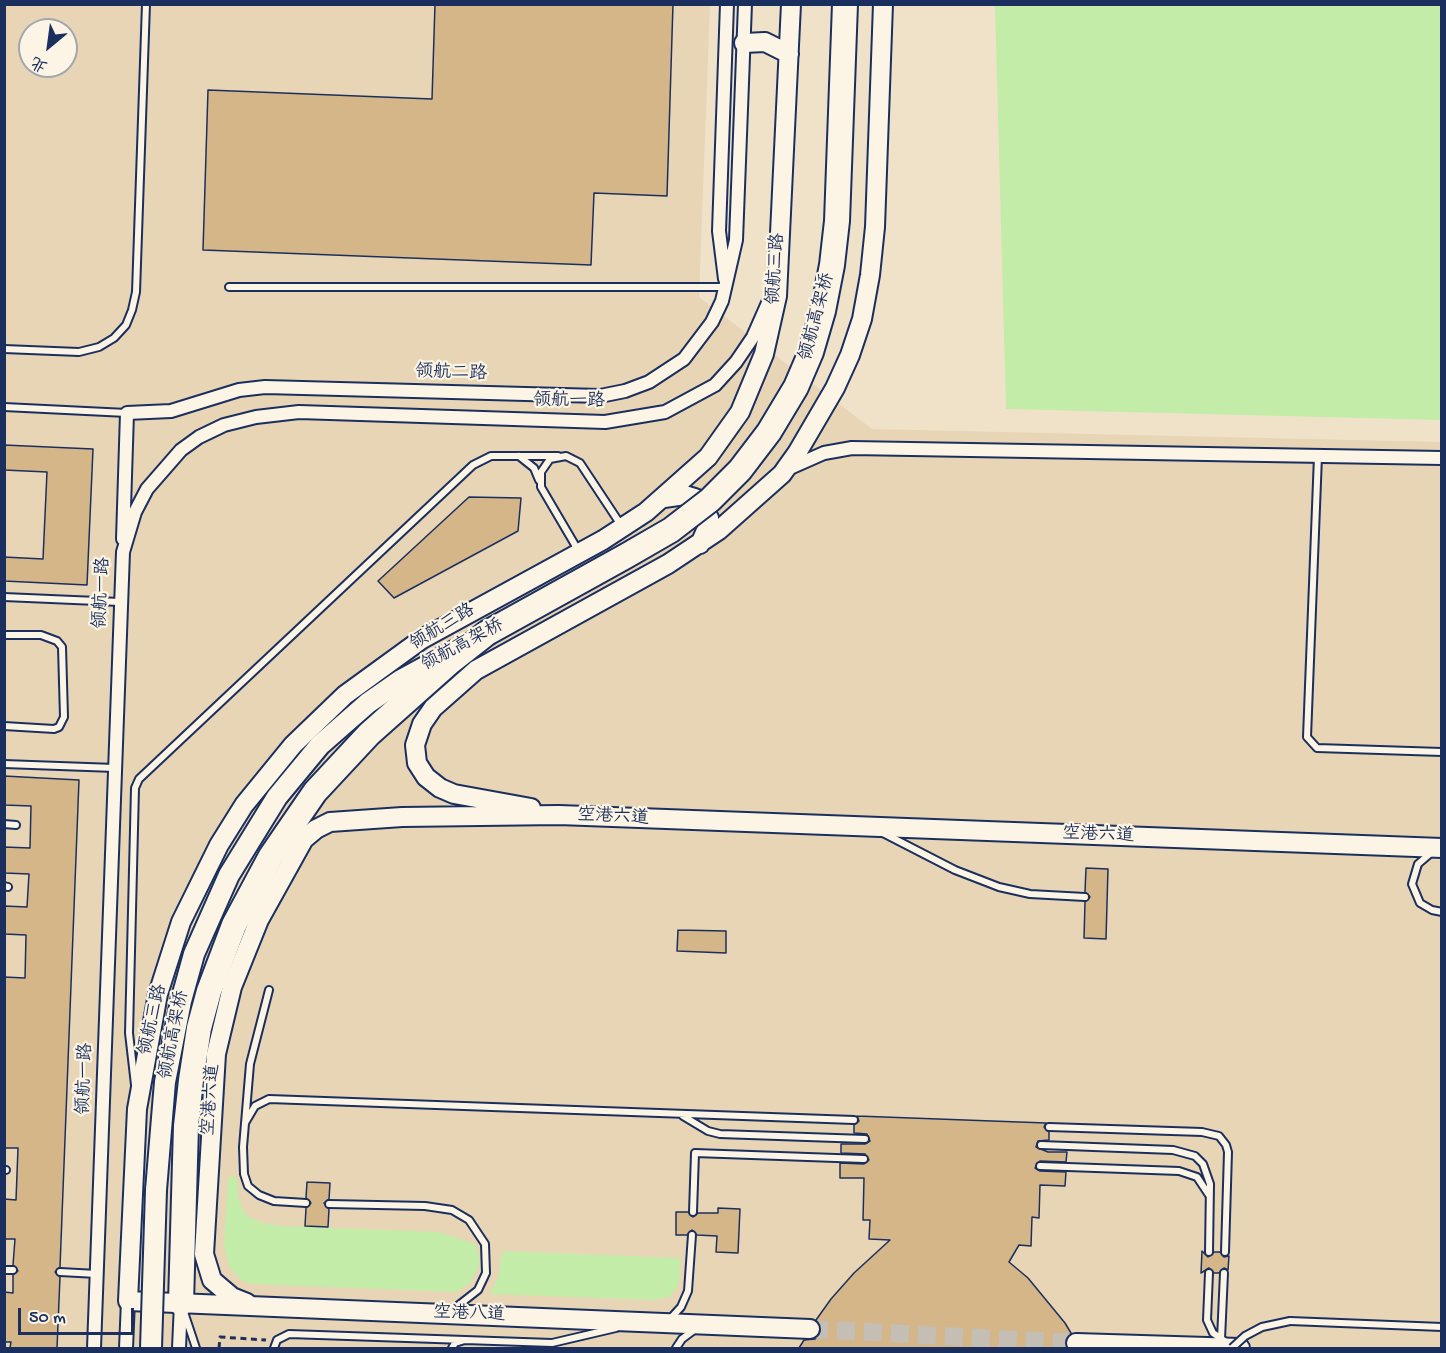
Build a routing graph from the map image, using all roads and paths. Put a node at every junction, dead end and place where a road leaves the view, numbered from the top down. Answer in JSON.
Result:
{"nodes":[{"id":1,"x":146,"y":4,"type":"edge"},
{"id":2,"x":727,"y":4,"type":"edge"},
{"id":3,"x":745,"y":4,"type":"edge"},
{"id":4,"x":791,"y":4,"type":"edge"},
{"id":5,"x":845,"y":4,"type":"edge"},
{"id":6,"x":883,"y":4,"type":"edge"},
{"id":7,"x":744,"y":43,"type":"junction"},
{"id":8,"x":789,"y":54,"type":"junction"},
{"id":9,"x":779,"y":252,"type":"junction"},
{"id":10,"x":229,"y":287,"type":"dead end"},
{"id":11,"x":726,"y":287,"type":"junction"},
{"id":12,"x":4,"y":349,"type":"edge"},
{"id":13,"x":4,"y":407,"type":"edge"},
{"id":14,"x":127,"y":413,"type":"junction"},
{"id":15,"x":519,"y":456,"type":"junction"},
{"id":16,"x":558,"y":456,"type":"junction"},
{"id":17,"x":1318,"y":456,"type":"junction"},
{"id":18,"x":1442,"y":458,"type":"edge"},
{"id":19,"x":782,"y":474,"type":"junction"},
{"id":20,"x":539,"y":480,"type":"junction"},
{"id":21,"x":664,"y":499,"type":"junction"},
{"id":22,"x":623,"y":528,"type":"junction"},
{"id":23,"x":699,"y":545,"type":"junction"},
{"id":24,"x":123,"y":552,"type":"junction"},
{"id":25,"x":580,"y":553,"type":"junction"},
{"id":26,"x":4,"y":597,"type":"edge"},
{"id":27,"x":496,"y":598,"type":"junction"},
{"id":28,"x":120,"y":602,"type":"junction"},
{"id":29,"x":477,"y":607,"type":"junction"},
{"id":30,"x":487,"y":633,"type":"junction"},
{"id":31,"x":4,"y":635,"type":"edge"},
{"id":32,"x":524,"y":642,"type":"junction"},
{"id":33,"x":506,"y":651,"type":"junction"},
{"id":34,"x":4,"y":726,"type":"edge"},
{"id":35,"x":1442,"y":752,"type":"edge"},
{"id":36,"x":4,"y":764,"type":"edge"},
{"id":37,"x":115,"y":768,"type":"junction"},
{"id":38,"x":559,"y":815,"type":"junction"},
{"id":39,"x":4,"y":824,"type":"edge"},
{"id":40,"x":16,"y":825,"type":"dead end"},
{"id":41,"x":873,"y":828,"type":"junction"},
{"id":42,"x":1441,"y":848,"type":"edge"},
{"id":43,"x":1085,"y":897,"type":"dead end"},
{"id":44,"x":1442,"y":912,"type":"edge"},
{"id":45,"x":269,"y":990,"type":"dead end"},
{"id":46,"x":137,"y":1109,"type":"junction"},
{"id":47,"x":677,"y":1114,"type":"junction"},
{"id":48,"x":854,"y":1120,"type":"dead end"},
{"id":49,"x":245,"y":1123,"type":"junction"},
{"id":50,"x":1049,"y":1126,"type":"dead end"},
{"id":51,"x":865,"y":1139,"type":"dead end"},
{"id":52,"x":1041,"y":1145,"type":"dead end"},
{"id":53,"x":864,"y":1159,"type":"dead end"},
{"id":54,"x":1040,"y":1166,"type":"dead end"},
{"id":55,"x":1210,"y":1201,"type":"junction"},
{"id":56,"x":306,"y":1203,"type":"dead end"},
{"id":57,"x":329,"y":1204,"type":"dead end"},
{"id":58,"x":693,"y":1212,"type":"dead end"},
{"id":59,"x":692,"y":1235,"type":"dead end"},
{"id":60,"x":1209,"y":1251,"type":"dead end"},
{"id":61,"x":1225,"y":1252,"type":"dead end"},
{"id":62,"x":4,"y":1270,"type":"edge"},
{"id":63,"x":13,"y":1270,"type":"dead end"},
{"id":64,"x":60,"y":1272,"type":"dead end"},
{"id":65,"x":1209,"y":1273,"type":"dead end"},
{"id":66,"x":1224,"y":1273,"type":"dead end"},
{"id":67,"x":97,"y":1274,"type":"junction"},
{"id":68,"x":128,"y":1301,"type":"junction"},
{"id":69,"x":181,"y":1303,"type":"junction"},
{"id":70,"x":257,"y":1307,"type":"junction"},
{"id":71,"x":441,"y":1314,"type":"junction"},
{"id":72,"x":638,"y":1322,"type":"junction"},
{"id":73,"x":664,"y":1323,"type":"junction"},
{"id":74,"x":707,"y":1325,"type":"junction"},
{"id":75,"x":1442,"y":1327,"type":"edge"},
{"id":76,"x":810,"y":1329,"type":"tunnel mouth"},
{"id":77,"x":277,"y":1340,"type":"junction"},
{"id":78,"x":465,"y":1340,"type":"junction"},
{"id":79,"x":1076,"y":1343,"type":"dead end"},
{"id":80,"x":1217,"y":1345,"type":"edge"},
{"id":81,"x":1176,"y":1346,"type":"junction"},
{"id":82,"x":94,"y":1348,"type":"edge"},
{"id":83,"x":126,"y":1348,"type":"edge"},
{"id":84,"x":151,"y":1348,"type":"edge"},
{"id":85,"x":179,"y":1348,"type":"edge"},
{"id":86,"x":196,"y":1348,"type":"edge"},
{"id":87,"x":219,"y":1348,"type":"edge"},
{"id":88,"x":274,"y":1348,"type":"edge"},
{"id":89,"x":452,"y":1348,"type":"edge"},
{"id":90,"x":676,"y":1348,"type":"edge"},
{"id":91,"x":1157,"y":1348,"type":"edge"},
{"id":92,"x":1232,"y":1348,"type":"edge"},
{"id":93,"x":1240,"y":1348,"type":"edge"}],
"edges":[{"from":1,"to":12,"type":"lane"},
{"from":2,"to":11,"type":"street","name":"领航二路"},
{"from":3,"to":7,"type":"street","name":"领航二路"},
{"from":4,"to":8,"type":"street","name":"领航三路"},
{"from":5,"to":30,"type":"highway","name":"领航高架桥","bridge":true},
{"from":6,"to":19,"type":"street"},
{"from":7,"to":8,"type":"street"},
{"from":7,"to":11,"type":"street","name":"领航二路"},
{"from":8,"to":9,"type":"street","name":"领航三路"},
{"from":9,"to":21,"type":"street","name":"领航三路"},
{"from":9,"to":24,"type":"street","name":"领航一路"},
{"from":10,"to":11,"type":"lane"},
{"from":11,"to":14,"type":"street","name":"领航二路"},
{"from":13,"to":14,"type":"lane"},
{"from":14,"to":24,"type":"street"},
{"from":15,"to":16,"type":"lane"},
{"from":15,"to":20,"type":"lane"},
{"from":15,"to":46,"type":"lane"},
{"from":16,"to":20,"type":"lane"},
{"from":16,"to":22,"type":"lane"},
{"from":17,"to":18,"type":"street"},
{"from":17,"to":19,"type":"street"},
{"from":17,"to":35,"type":"lane"},
{"from":19,"to":23,"type":"street"},
{"from":20,"to":25,"type":"lane"},
{"from":21,"to":22,"type":"street","name":"领航三路"},
{"from":21,"to":23,"type":"street"},
{"from":22,"to":25,"type":"street","name":"领航三路"},
{"from":23,"to":32,"type":"street"},
{"from":24,"to":28,"type":"street","name":"领航一路"},
{"from":25,"to":27,"type":"street","name":"领航三路"},
{"from":26,"to":28,"type":"lane"},
{"from":27,"to":29,"type":"street","name":"领航三路"},
{"from":27,"to":32,"type":"street"},
{"from":28,"to":37,"type":"street","name":"领航一路"},
{"from":29,"to":33,"type":"street"},
{"from":29,"to":46,"type":"street","name":"领航三路"},
{"from":30,"to":69,"type":"highway"},
{"from":30,"to":84,"type":"main road","name":"领航高架桥","bridge":true},
{"from":31,"to":34,"type":"lane"},
{"from":32,"to":33,"type":"street"},
{"from":33,"to":38,"type":"street"},
{"from":36,"to":37,"type":"lane"},
{"from":37,"to":67,"type":"street","name":"领航一路"},
{"from":38,"to":41,"type":"street","name":"空港六道"},
{"from":38,"to":70,"type":"street","name":"空港六道"},
{"from":39,"to":40,"type":"lane"},
{"from":41,"to":42,"type":"street","name":"空港六道"},
{"from":41,"to":43,"type":"lane"},
{"from":42,"to":44,"type":"lane"},
{"from":45,"to":49,"type":"lane"},
{"from":46,"to":68,"type":"street","name":"领航三路"},
{"from":47,"to":48,"type":"lane"},
{"from":47,"to":49,"type":"lane"},
{"from":47,"to":51,"type":"lane"},
{"from":49,"to":56,"type":"lane"},
{"from":50,"to":61,"type":"lane"},
{"from":52,"to":55,"type":"lane"},
{"from":53,"to":58,"type":"lane"},
{"from":54,"to":55,"type":"lane"},
{"from":55,"to":60,"type":"lane"},
{"from":57,"to":71,"type":"lane"},
{"from":59,"to":73,"type":"lane"},
{"from":62,"to":63,"type":"lane"},
{"from":64,"to":67,"type":"lane"},
{"from":65,"to":80,"type":"lane"},
{"from":66,"to":80,"type":"lane"},
{"from":67,"to":82,"type":"street","name":"领航一路"},
{"from":68,"to":69,"type":"street","name":"空港八道"},
{"from":68,"to":83,"type":"street"},
{"from":69,"to":70,"type":"street","name":"空港八道"},
{"from":69,"to":85,"type":"street"},
{"from":69,"to":86,"type":"lane"},
{"from":70,"to":71,"type":"street","name":"空港八道"},
{"from":71,"to":72,"type":"street","name":"空港八道"},
{"from":72,"to":73,"type":"street","name":"空港八道"},
{"from":72,"to":78,"type":"lane"},
{"from":73,"to":74,"type":"street","name":"空港八道"},
{"from":74,"to":76,"type":"street","name":"空港八道"},
{"from":74,"to":90,"type":"lane"},
{"from":75,"to":92,"type":"lane","bridge":true},
{"from":77,"to":78,"type":"lane"},
{"from":77,"to":87,"type":"path"},
{"from":77,"to":88,"type":"lane"},
{"from":78,"to":89,"type":"lane"},
{"from":79,"to":81,"type":"street"},
{"from":80,"to":81,"type":"street"},
{"from":80,"to":93,"type":"street"},
{"from":81,"to":91,"type":"street"}]}
